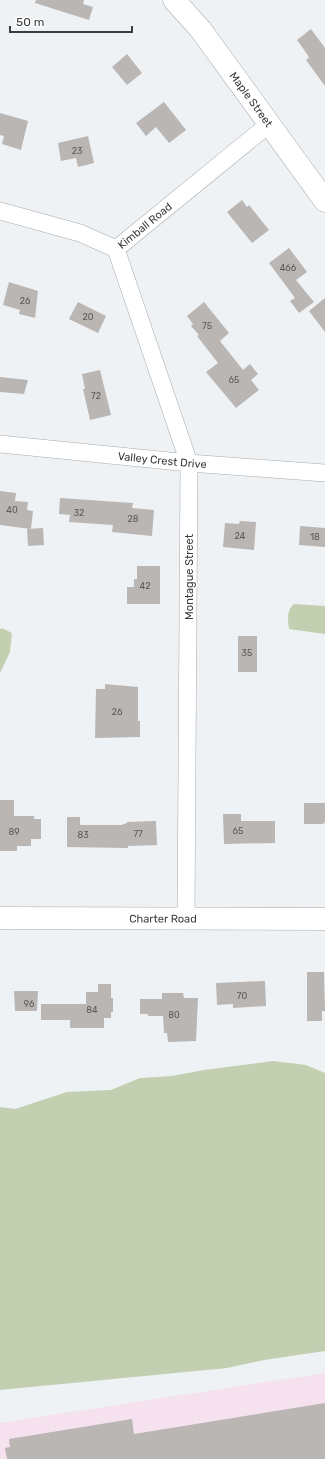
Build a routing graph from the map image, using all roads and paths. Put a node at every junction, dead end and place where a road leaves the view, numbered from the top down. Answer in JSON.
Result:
{"nodes":[{"id":1,"x":174,"y":0,"type":"edge"},
{"id":2,"x":268,"y":125,"type":"junction"},
{"id":3,"x":325,"y":202,"type":"edge"},
{"id":4,"x":0,"y":211,"type":"edge"},
{"id":5,"x":116,"y":249,"type":"junction"},
{"id":6,"x":0,"y":444,"type":"edge"},
{"id":7,"x":189,"y":463,"type":"junction"},
{"id":8,"x":325,"y":473,"type":"edge"},
{"id":9,"x":0,"y":918,"type":"edge"},
{"id":10,"x":186,"y":918,"type":"junction"},
{"id":11,"x":325,"y":919,"type":"edge"}],
"edges":[{"from":1,"to":2,"type":"street","name":"Maple Street"},
{"from":2,"to":3,"type":"street","name":"Maple Street"},
{"from":2,"to":5,"type":"street","name":"Kimball Road"},
{"from":4,"to":5,"type":"street","name":"Kimball Road"},
{"from":5,"to":7,"type":"street","name":"Montague Street"},
{"from":6,"to":7,"type":"street","name":"Valley Crest Drive"},
{"from":7,"to":8,"type":"street","name":"Valley Crest Drive"},
{"from":7,"to":10,"type":"street","name":"Montague Street"},
{"from":9,"to":10,"type":"street","name":"Charter Road"},
{"from":10,"to":11,"type":"street","name":"Charter Road"}]}
